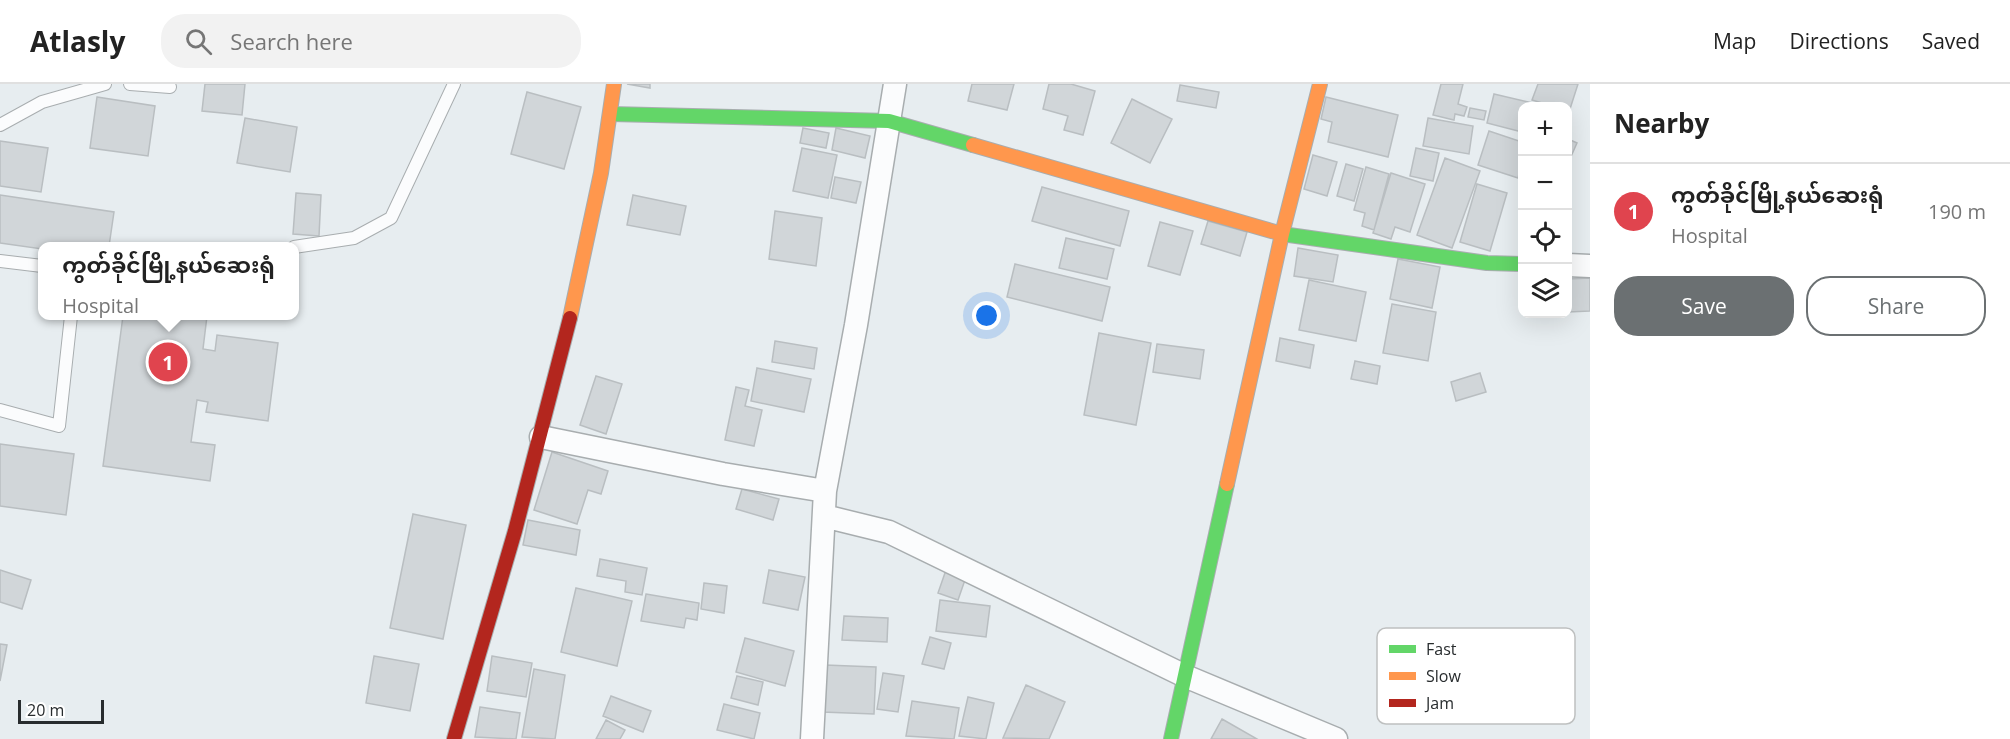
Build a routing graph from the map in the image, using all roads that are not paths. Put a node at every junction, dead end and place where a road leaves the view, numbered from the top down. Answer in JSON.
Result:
{"nodes":[{"id":1,"x":105,"y":84,"type":"edge"},
{"id":2,"x":130,"y":84,"type":"edge"},
{"id":3,"x":454,"y":84,"type":"edge"},
{"id":4,"x":614,"y":84,"type":"edge"},
{"id":5,"x":895,"y":84,"type":"edge"},
{"id":6,"x":1320,"y":84,"type":"edge"},
{"id":7,"x":170,"y":87,"type":"dead end"},
{"id":8,"x":611,"y":114,"type":"junction"},
{"id":9,"x":889,"y":121,"type":"junction"},
{"id":10,"x":0,"y":125,"type":"edge"},
{"id":11,"x":1282,"y":234,"type":"junction"},
{"id":12,"x":299,"y":246,"type":"edge"},
{"id":13,"x":0,"y":261,"type":"edge"},
{"id":14,"x":1518,"y":264,"type":"edge"},
{"id":15,"x":1572,"y":265,"type":"edge"},
{"id":16,"x":38,"y":266,"type":"edge"},
{"id":17,"x":1590,"y":266,"type":"edge"},
{"id":18,"x":70,"y":320,"type":"edge"},
{"id":19,"x":0,"y":410,"type":"edge"},
{"id":20,"x":541,"y":437,"type":"junction"},
{"id":21,"x":825,"y":491,"type":"junction"},
{"id":22,"x":824,"y":516,"type":"junction"},
{"id":23,"x":1185,"y":676,"type":"junction"},
{"id":24,"x":454,"y":739,"type":"edge"},
{"id":25,"x":812,"y":739,"type":"edge"},
{"id":26,"x":1171,"y":739,"type":"edge"},
{"id":27,"x":1336,"y":739,"type":"edge"}],
"edges":[{"from":1,"to":10,"type":"lane"},
{"from":2,"to":7,"type":"lane"},
{"from":3,"to":12,"type":"lane"},
{"from":4,"to":8,"type":"street"},
{"from":5,"to":9,"type":"street"},
{"from":6,"to":11,"type":"street"},
{"from":8,"to":9,"type":"street"},
{"from":8,"to":20,"type":"street"},
{"from":9,"to":11,"type":"street"},
{"from":9,"to":21,"type":"street"},
{"from":11,"to":14,"type":"street"},
{"from":11,"to":23,"type":"street"},
{"from":13,"to":16,"type":"lane"},
{"from":15,"to":17,"type":"street"},
{"from":18,"to":19,"type":"lane"},
{"from":20,"to":21,"type":"street"},
{"from":20,"to":24,"type":"street"},
{"from":21,"to":22,"type":"street"},
{"from":22,"to":23,"type":"street"},
{"from":22,"to":25,"type":"street"},
{"from":23,"to":26,"type":"street"},
{"from":23,"to":27,"type":"street"}]}
